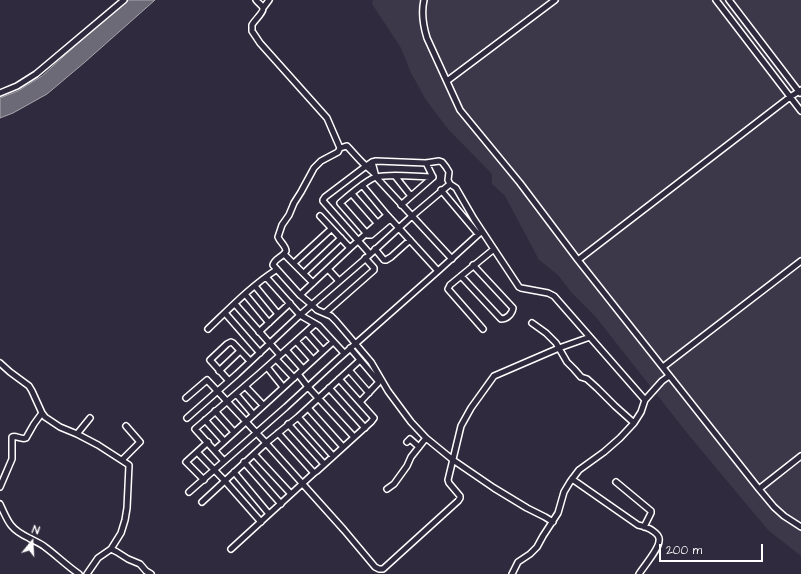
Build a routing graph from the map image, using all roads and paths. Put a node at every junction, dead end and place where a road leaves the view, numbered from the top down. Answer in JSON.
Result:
{"nodes":[{"id":1,"x":124,"y":0,"type":"edge"},
{"id":2,"x":256,"y":0,"type":"edge"},
{"id":3,"x":269,"y":0,"type":"edge"},
{"id":4,"x":424,"y":0,"type":"edge"},
{"id":5,"x":555,"y":0,"type":"edge"},
{"id":6,"x":716,"y":0,"type":"edge"},
{"id":7,"x":729,"y":0,"type":"edge"},
{"id":8,"x":263,"y":8,"type":"junction"},
{"id":9,"x":447,"y":81,"type":"junction"},
{"id":10,"x":800,"y":92,"type":"edge"},
{"id":11,"x":0,"y":93,"type":"edge"},
{"id":12,"x":790,"y":97,"type":"junction"},
{"id":13,"x":801,"y":111,"type":"edge"},
{"id":14,"x":340,"y":148,"type":"junction"},
{"id":15,"x":372,"y":162,"type":"junction"},
{"id":16,"x":426,"y":163,"type":"junction"},
{"id":17,"x":366,"y":166,"type":"junction"},
{"id":18,"x":375,"y":175,"type":"junction"},
{"id":19,"x":395,"y":176,"type":"junction"},
{"id":20,"x":415,"y":176,"type":"junction"},
{"id":21,"x":434,"y":177,"type":"junction"},
{"id":22,"x":450,"y":184,"type":"junction"},
{"id":23,"x":362,"y":186,"type":"junction"},
{"id":24,"x":422,"y":186,"type":"junction"},
{"id":25,"x":441,"y":190,"type":"junction"},
{"id":26,"x":352,"y":194,"type":"junction"},
{"id":27,"x":411,"y":196,"type":"junction"},
{"id":28,"x":401,"y":204,"type":"junction"},
{"id":29,"x":320,"y":216,"type":"dead end"},
{"id":30,"x":412,"y":216,"type":"junction"},
{"id":31,"x":389,"y":217,"type":"junction"},
{"id":32,"x":379,"y":225,"type":"junction"},
{"id":33,"x":399,"y":227,"type":"junction"},
{"id":34,"x":331,"y":229,"type":"junction"},
{"id":35,"x":480,"y":232,"type":"junction"},
{"id":36,"x":366,"y":233,"type":"junction"},
{"id":37,"x":341,"y":238,"type":"junction"},
{"id":38,"x":410,"y":240,"type":"junction"},
{"id":39,"x":358,"y":241,"type":"junction"},
{"id":40,"x":350,"y":248,"type":"junction"},
{"id":41,"x":375,"y":249,"type":"junction"},
{"id":42,"x":494,"y":249,"type":"junction"},
{"id":43,"x":284,"y":254,"type":"junction"},
{"id":44,"x":370,"y":254,"type":"junction"},
{"id":45,"x":365,"y":258,"type":"junction"},
{"id":46,"x":452,"y":260,"type":"junction"},
{"id":47,"x":578,"y":260,"type":"junction"},
{"id":48,"x":801,"y":261,"type":"edge"},
{"id":49,"x":294,"y":263,"type":"junction"},
{"id":50,"x":474,"y":265,"type":"junction"},
{"id":51,"x":274,"y":268,"type":"junction"},
{"id":52,"x":328,"y":269,"type":"junction"},
{"id":53,"x":438,"y":271,"type":"junction"},
{"id":54,"x":304,"y":273,"type":"junction"},
{"id":55,"x":461,"y":276,"type":"junction"},
{"id":56,"x":266,"y":277,"type":"junction"},
{"id":57,"x":339,"y":281,"type":"junction"},
{"id":58,"x":313,"y":283,"type":"junction"},
{"id":59,"x":255,"y":286,"type":"junction"},
{"id":60,"x":245,"y":294,"type":"junction"},
{"id":61,"x":300,"y":295,"type":"junction"},
{"id":62,"x":290,"y":303,"type":"junction"},
{"id":63,"x":235,"y":304,"type":"junction"},
{"id":64,"x":312,"y":306,"type":"junction"},
{"id":65,"x":225,"y":313,"type":"junction"},
{"id":66,"x":325,"y":313,"type":"junction"},
{"id":67,"x":278,"y":314,"type":"junction"},
{"id":68,"x":300,"y":315,"type":"junction"},
{"id":69,"x":269,"y":323,"type":"junction"},
{"id":70,"x":532,"y":323,"type":"dead end"},
{"id":71,"x":315,"y":324,"type":"junction"},
{"id":72,"x":208,"y":329,"type":"dead end"},
{"id":73,"x":483,"y":329,"type":"dead end"},
{"id":74,"x":259,"y":332,"type":"junction"},
{"id":75,"x":306,"y":332,"type":"junction"},
{"id":76,"x":590,"y":337,"type":"junction"},
{"id":77,"x":296,"y":341,"type":"junction"},
{"id":78,"x":333,"y":342,"type":"junction"},
{"id":79,"x":269,"y":344,"type":"junction"},
{"id":80,"x":355,"y":344,"type":"junction"},
{"id":81,"x":350,"y":348,"type":"junction"},
{"id":82,"x":559,"y":348,"type":"junction"},
{"id":83,"x":286,"y":350,"type":"junction"},
{"id":84,"x":240,"y":351,"type":"junction"},
{"id":85,"x":323,"y":351,"type":"junction"},
{"id":86,"x":260,"y":353,"type":"junction"},
{"id":87,"x":344,"y":353,"type":"junction"},
{"id":88,"x":278,"y":357,"type":"junction"},
{"id":89,"x":313,"y":360,"type":"junction"},
{"id":90,"x":360,"y":360,"type":"junction"},
{"id":91,"x":250,"y":361,"type":"junction"},
{"id":92,"x":0,"y":363,"type":"edge"},
{"id":93,"x":267,"y":367,"type":"junction"},
{"id":94,"x":663,"y":367,"type":"junction"},
{"id":95,"x":303,"y":369,"type":"junction"},
{"id":96,"x":349,"y":370,"type":"junction"},
{"id":97,"x":219,"y":371,"type":"junction"},
{"id":98,"x":296,"y":376,"type":"junction"},
{"id":99,"x":669,"y":376,"type":"junction"},
{"id":100,"x":339,"y":379,"type":"junction"},
{"id":101,"x":229,"y":381,"type":"junction"},
{"id":102,"x":246,"y":386,"type":"junction"},
{"id":103,"x":283,"y":387,"type":"junction"},
{"id":104,"x":308,"y":387,"type":"junction"},
{"id":105,"x":329,"y":388,"type":"junction"},
{"id":106,"x":217,"y":392,"type":"junction"},
{"id":107,"x":369,"y":393,"type":"junction"},
{"id":108,"x":236,"y":394,"type":"junction"},
{"id":109,"x":186,"y":398,"type":"dead end"},
{"id":110,"x":318,"y":398,"type":"junction"},
{"id":111,"x":645,"y":400,"type":"junction"},
{"id":112,"x":227,"y":401,"type":"junction"},
{"id":113,"x":360,"y":402,"type":"junction"},
{"id":114,"x":263,"y":405,"type":"junction"},
{"id":115,"x":308,"y":408,"type":"junction"},
{"id":116,"x":216,"y":411,"type":"junction"},
{"id":117,"x":42,"y":413,"type":"junction"},
{"id":118,"x":253,"y":414,"type":"junction"},
{"id":119,"x":298,"y":417,"type":"junction"},
{"id":120,"x":90,"y":418,"type":"dead end"},
{"id":121,"x":186,"y":418,"type":"dead end"},
{"id":122,"x":205,"y":420,"type":"junction"},
{"id":123,"x":246,"y":422,"type":"junction"},
{"id":124,"x":634,"y":423,"type":"junction"},
{"id":125,"x":288,"y":424,"type":"junction"},
{"id":126,"x":126,"y":426,"type":"dead end"},
{"id":127,"x":365,"y":428,"type":"junction"},
{"id":128,"x":234,"y":432,"type":"junction"},
{"id":129,"x":256,"y":432,"type":"junction"},
{"id":130,"x":278,"y":433,"type":"junction"},
{"id":131,"x":77,"y":434,"type":"junction"},
{"id":132,"x":354,"y":437,"type":"junction"},
{"id":133,"x":426,"y":438,"type":"junction"},
{"id":134,"x":224,"y":441,"type":"junction"},
{"id":135,"x":208,"y":442,"type":"junction"},
{"id":136,"x":407,"y":442,"type":"dead end"},
{"id":137,"x":266,"y":443,"type":"junction"},
{"id":138,"x":343,"y":447,"type":"junction"},
{"id":139,"x":419,"y":447,"type":"junction"},
{"id":140,"x":215,"y":450,"type":"junction"},
{"id":141,"x":197,"y":452,"type":"junction"},
{"id":142,"x":254,"y":454,"type":"junction"},
{"id":143,"x":333,"y":456,"type":"junction"},
{"id":144,"x":801,"y":456,"type":"edge"},
{"id":145,"x":122,"y":460,"type":"junction"},
{"id":146,"x":453,"y":460,"type":"junction"},
{"id":147,"x":224,"y":461,"type":"junction"},
{"id":148,"x":244,"y":462,"type":"junction"},
{"id":149,"x":324,"y":464,"type":"junction"},
{"id":150,"x":214,"y":469,"type":"junction"},
{"id":151,"x":234,"y":472,"type":"junction"},
{"id":152,"x":314,"y":473,"type":"junction"},
{"id":153,"x":572,"y":479,"type":"junction"},
{"id":154,"x":204,"y":480,"type":"junction"},
{"id":155,"x":225,"y":481,"type":"junction"},
{"id":156,"x":616,"y":482,"type":"dead end"},
{"id":157,"x":302,"y":484,"type":"junction"},
{"id":158,"x":0,"y":487,"type":"edge"},
{"id":159,"x":387,"y":489,"type":"dead end"},
{"id":160,"x":759,"y":489,"type":"junction"},
{"id":161,"x":189,"y":492,"type":"dead end"},
{"id":162,"x":291,"y":494,"type":"junction"},
{"id":163,"x":202,"y":502,"type":"dead end"},
{"id":164,"x":0,"y":504,"type":"edge"},
{"id":165,"x":281,"y":504,"type":"junction"},
{"id":166,"x":269,"y":514,"type":"junction"},
{"id":167,"x":261,"y":522,"type":"junction"},
{"id":168,"x":553,"y":522,"type":"junction"},
{"id":169,"x":801,"y":526,"type":"edge"},
{"id":170,"x":644,"y":527,"type":"junction"},
{"id":171,"x":111,"y":549,"type":"junction"},
{"id":172,"x":231,"y":549,"type":"dead end"},
{"id":173,"x":79,"y":574,"type":"edge"},
{"id":174,"x":87,"y":574,"type":"edge"},
{"id":175,"x":151,"y":574,"type":"edge"},
{"id":176,"x":512,"y":574,"type":"edge"},
{"id":177,"x":639,"y":574,"type":"edge"}],
"edges":[{"from":1,"to":11,"type":"street"},
{"from":2,"to":8,"type":"street"},
{"from":3,"to":8,"type":"street"},
{"from":4,"to":9,"type":"street"},
{"from":5,"to":9,"type":"street"},
{"from":6,"to":12,"type":"street"},
{"from":7,"to":10,"type":"street"},
{"from":8,"to":14,"type":"street"},
{"from":9,"to":47,"type":"street"},
{"from":10,"to":12,"type":"street"},
{"from":12,"to":13,"type":"street"},
{"from":12,"to":47,"type":"street"},
{"from":14,"to":17,"type":"street"},
{"from":14,"to":43,"type":"street"},
{"from":15,"to":16,"type":"street"},
{"from":15,"to":17,"type":"street"},
{"from":15,"to":18,"type":"street"},
{"from":16,"to":21,"type":"street"},
{"from":16,"to":22,"type":"street"},
{"from":17,"to":18,"type":"street"},
{"from":17,"to":39,"type":"street"},
{"from":18,"to":19,"type":"street"},
{"from":18,"to":23,"type":"street"},
{"from":18,"to":28,"type":"street"},
{"from":19,"to":20,"type":"street"},
{"from":19,"to":27,"type":"street"},
{"from":20,"to":21,"type":"street"},
{"from":20,"to":24,"type":"street"},
{"from":21,"to":24,"type":"street"},
{"from":22,"to":25,"type":"street"},
{"from":22,"to":35,"type":"street"},
{"from":23,"to":26,"type":"street"},
{"from":23,"to":31,"type":"street"},
{"from":24,"to":27,"type":"street"},
{"from":25,"to":30,"type":"street"},
{"from":25,"to":35,"type":"street"},
{"from":26,"to":32,"type":"street"},
{"from":26,"to":36,"type":"street"},
{"from":27,"to":28,"type":"street"},
{"from":28,"to":30,"type":"street"},
{"from":29,"to":34,"type":"street"},
{"from":30,"to":33,"type":"street"},
{"from":30,"to":46,"type":"street"},
{"from":31,"to":32,"type":"street"},
{"from":31,"to":33,"type":"street"},
{"from":32,"to":36,"type":"street"},
{"from":33,"to":38,"type":"street"},
{"from":33,"to":41,"type":"street"},
{"from":34,"to":37,"type":"street"},
{"from":34,"to":49,"type":"street"},
{"from":35,"to":42,"type":"street"},
{"from":35,"to":46,"type":"street"},
{"from":36,"to":39,"type":"street"},
{"from":37,"to":40,"type":"street"},
{"from":37,"to":54,"type":"street"},
{"from":38,"to":41,"type":"street"},
{"from":38,"to":53,"type":"street"},
{"from":39,"to":40,"type":"street"},
{"from":39,"to":44,"type":"street"},
{"from":40,"to":52,"type":"street"},
{"from":41,"to":44,"type":"street"},
{"from":42,"to":50,"type":"street"},
{"from":42,"to":76,"type":"street"},
{"from":43,"to":49,"type":"street"},
{"from":43,"to":51,"type":"street"},
{"from":44,"to":45,"type":"street"},
{"from":45,"to":57,"type":"street"},
{"from":45,"to":66,"type":"street"},
{"from":46,"to":53,"type":"street"},
{"from":47,"to":94,"type":"street"},
{"from":48,"to":94,"type":"street"},
{"from":49,"to":54,"type":"street"},
{"from":50,"to":55,"type":"street"},
{"from":50,"to":55,"type":"street"},
{"from":51,"to":56,"type":"street"},
{"from":51,"to":61,"type":"street"},
{"from":52,"to":57,"type":"street"},
{"from":52,"to":58,"type":"street"},
{"from":53,"to":80,"type":"street"},
{"from":54,"to":58,"type":"street"},
{"from":55,"to":73,"type":"street"},
{"from":56,"to":59,"type":"street"},
{"from":56,"to":62,"type":"street"},
{"from":57,"to":64,"type":"street"},
{"from":58,"to":61,"type":"street"},
{"from":59,"to":60,"type":"street"},
{"from":59,"to":67,"type":"street"},
{"from":60,"to":63,"type":"street"},
{"from":60,"to":69,"type":"street"},
{"from":61,"to":64,"type":"street"},
{"from":62,"to":67,"type":"street"},
{"from":62,"to":68,"type":"street"},
{"from":63,"to":65,"type":"street"},
{"from":63,"to":74,"type":"street"},
{"from":64,"to":66,"type":"street"},
{"from":64,"to":68,"type":"street"},
{"from":65,"to":72,"type":"street"},
{"from":65,"to":86,"type":"street"},
{"from":66,"to":80,"type":"street"},
{"from":67,"to":69,"type":"street"},
{"from":68,"to":71,"type":"street"},
{"from":68,"to":79,"type":"street"},
{"from":69,"to":74,"type":"street"},
{"from":70,"to":82,"type":"street"},
{"from":71,"to":75,"type":"street"},
{"from":71,"to":78,"type":"street"},
{"from":74,"to":79,"type":"street"},
{"from":75,"to":77,"type":"street"},
{"from":75,"to":85,"type":"street"},
{"from":76,"to":82,"type":"street"},
{"from":76,"to":111,"type":"street"},
{"from":77,"to":83,"type":"street"},
{"from":77,"to":89,"type":"street"},
{"from":78,"to":85,"type":"street"},
{"from":78,"to":87,"type":"street"},
{"from":79,"to":86,"type":"street"},
{"from":79,"to":88,"type":"street"},
{"from":80,"to":81,"type":"street"},
{"from":80,"to":133,"type":"street"},
{"from":81,"to":87,"type":"street"},
{"from":81,"to":90,"type":"street"},
{"from":82,"to":124,"type":"street"},
{"from":82,"to":146,"type":"street"},
{"from":83,"to":88,"type":"street"},
{"from":83,"to":95,"type":"street"},
{"from":84,"to":91,"type":"street"},
{"from":84,"to":97,"type":"street"},
{"from":84,"to":97,"type":"street"},
{"from":85,"to":89,"type":"street"},
{"from":86,"to":91,"type":"street"},
{"from":87,"to":104,"type":"street"},
{"from":88,"to":93,"type":"street"},
{"from":88,"to":98,"type":"street"},
{"from":89,"to":95,"type":"street"},
{"from":90,"to":96,"type":"street"},
{"from":90,"to":107,"type":"street"},
{"from":91,"to":101,"type":"street"},
{"from":92,"to":117,"type":"street"},
{"from":93,"to":102,"type":"street"},
{"from":93,"to":103,"type":"street"},
{"from":94,"to":99,"type":"street"},
{"from":95,"to":98,"type":"street"},
{"from":96,"to":100,"type":"street"},
{"from":96,"to":107,"type":"street"},
{"from":97,"to":101,"type":"street"},
{"from":98,"to":103,"type":"street"},
{"from":98,"to":104,"type":"street"},
{"from":99,"to":111,"type":"street"},
{"from":99,"to":160,"type":"street"},
{"from":100,"to":105,"type":"street"},
{"from":100,"to":113,"type":"street"},
{"from":101,"to":106,"type":"street"},
{"from":102,"to":108,"type":"street"},
{"from":102,"to":114,"type":"street"},
{"from":103,"to":114,"type":"street"},
{"from":104,"to":110,"type":"street"},
{"from":104,"to":129,"type":"street"},
{"from":105,"to":110,"type":"street"},
{"from":105,"to":127,"type":"street"},
{"from":106,"to":109,"type":"street"},
{"from":106,"to":112,"type":"street"},
{"from":106,"to":121,"type":"street"},
{"from":107,"to":113,"type":"street"},
{"from":108,"to":112,"type":"street"},
{"from":108,"to":118,"type":"street"},
{"from":110,"to":115,"type":"street"},
{"from":110,"to":132,"type":"street"},
{"from":111,"to":124,"type":"street"},
{"from":112,"to":116,"type":"street"},
{"from":112,"to":123,"type":"street"},
{"from":113,"to":127,"type":"street"},
{"from":114,"to":118,"type":"street"},
{"from":115,"to":119,"type":"street"},
{"from":115,"to":138,"type":"street"},
{"from":116,"to":122,"type":"street"},
{"from":116,"to":128,"type":"street"},
{"from":117,"to":131,"type":"street"},
{"from":117,"to":158,"type":"street"},
{"from":118,"to":123,"type":"street"},
{"from":119,"to":125,"type":"street"},
{"from":119,"to":143,"type":"street"},
{"from":120,"to":131,"type":"street"},
{"from":122,"to":134,"type":"street"},
{"from":122,"to":135,"type":"street"},
{"from":123,"to":128,"type":"street"},
{"from":123,"to":129,"type":"street"},
{"from":124,"to":153,"type":"street"},
{"from":125,"to":130,"type":"street"},
{"from":125,"to":149,"type":"street"},
{"from":126,"to":145,"type":"street"},
{"from":127,"to":132,"type":"street"},
{"from":128,"to":134,"type":"street"},
{"from":129,"to":137,"type":"street"},
{"from":129,"to":147,"type":"street"},
{"from":130,"to":137,"type":"street"},
{"from":130,"to":152,"type":"street"},
{"from":131,"to":145,"type":"street"},
{"from":132,"to":138,"type":"street"},
{"from":133,"to":139,"type":"street"},
{"from":133,"to":146,"type":"street"},
{"from":134,"to":140,"type":"street"},
{"from":135,"to":140,"type":"street"},
{"from":135,"to":141,"type":"street"},
{"from":136,"to":139,"type":"street"},
{"from":137,"to":142,"type":"street"},
{"from":137,"to":157,"type":"street"},
{"from":138,"to":143,"type":"street"},
{"from":139,"to":159,"type":"street"},
{"from":140,"to":147,"type":"street"},
{"from":141,"to":150,"type":"street"},
{"from":141,"to":154,"type":"street"},
{"from":142,"to":148,"type":"street"},
{"from":142,"to":162,"type":"street"},
{"from":143,"to":149,"type":"street"},
{"from":144,"to":160,"type":"street"},
{"from":145,"to":171,"type":"street"},
{"from":146,"to":157,"type":"street"},
{"from":146,"to":168,"type":"street"},
{"from":147,"to":150,"type":"street"},
{"from":148,"to":151,"type":"street"},
{"from":148,"to":165,"type":"street"},
{"from":149,"to":152,"type":"street"},
{"from":150,"to":154,"type":"street"},
{"from":150,"to":155,"type":"street"},
{"from":151,"to":155,"type":"street"},
{"from":151,"to":166,"type":"street"},
{"from":152,"to":157,"type":"street"},
{"from":153,"to":168,"type":"street"},
{"from":153,"to":170,"type":"street"},
{"from":154,"to":161,"type":"street"},
{"from":155,"to":163,"type":"street"},
{"from":155,"to":167,"type":"street"},
{"from":156,"to":170,"type":"street"},
{"from":157,"to":162,"type":"street"},
{"from":160,"to":169,"type":"street"},
{"from":162,"to":165,"type":"street"},
{"from":164,"to":173,"type":"street"},
{"from":165,"to":166,"type":"street"},
{"from":166,"to":167,"type":"street"},
{"from":167,"to":172,"type":"street"},
{"from":168,"to":176,"type":"street"},
{"from":170,"to":177,"type":"street"},
{"from":171,"to":174,"type":"street"},
{"from":171,"to":175,"type":"street"}]}
